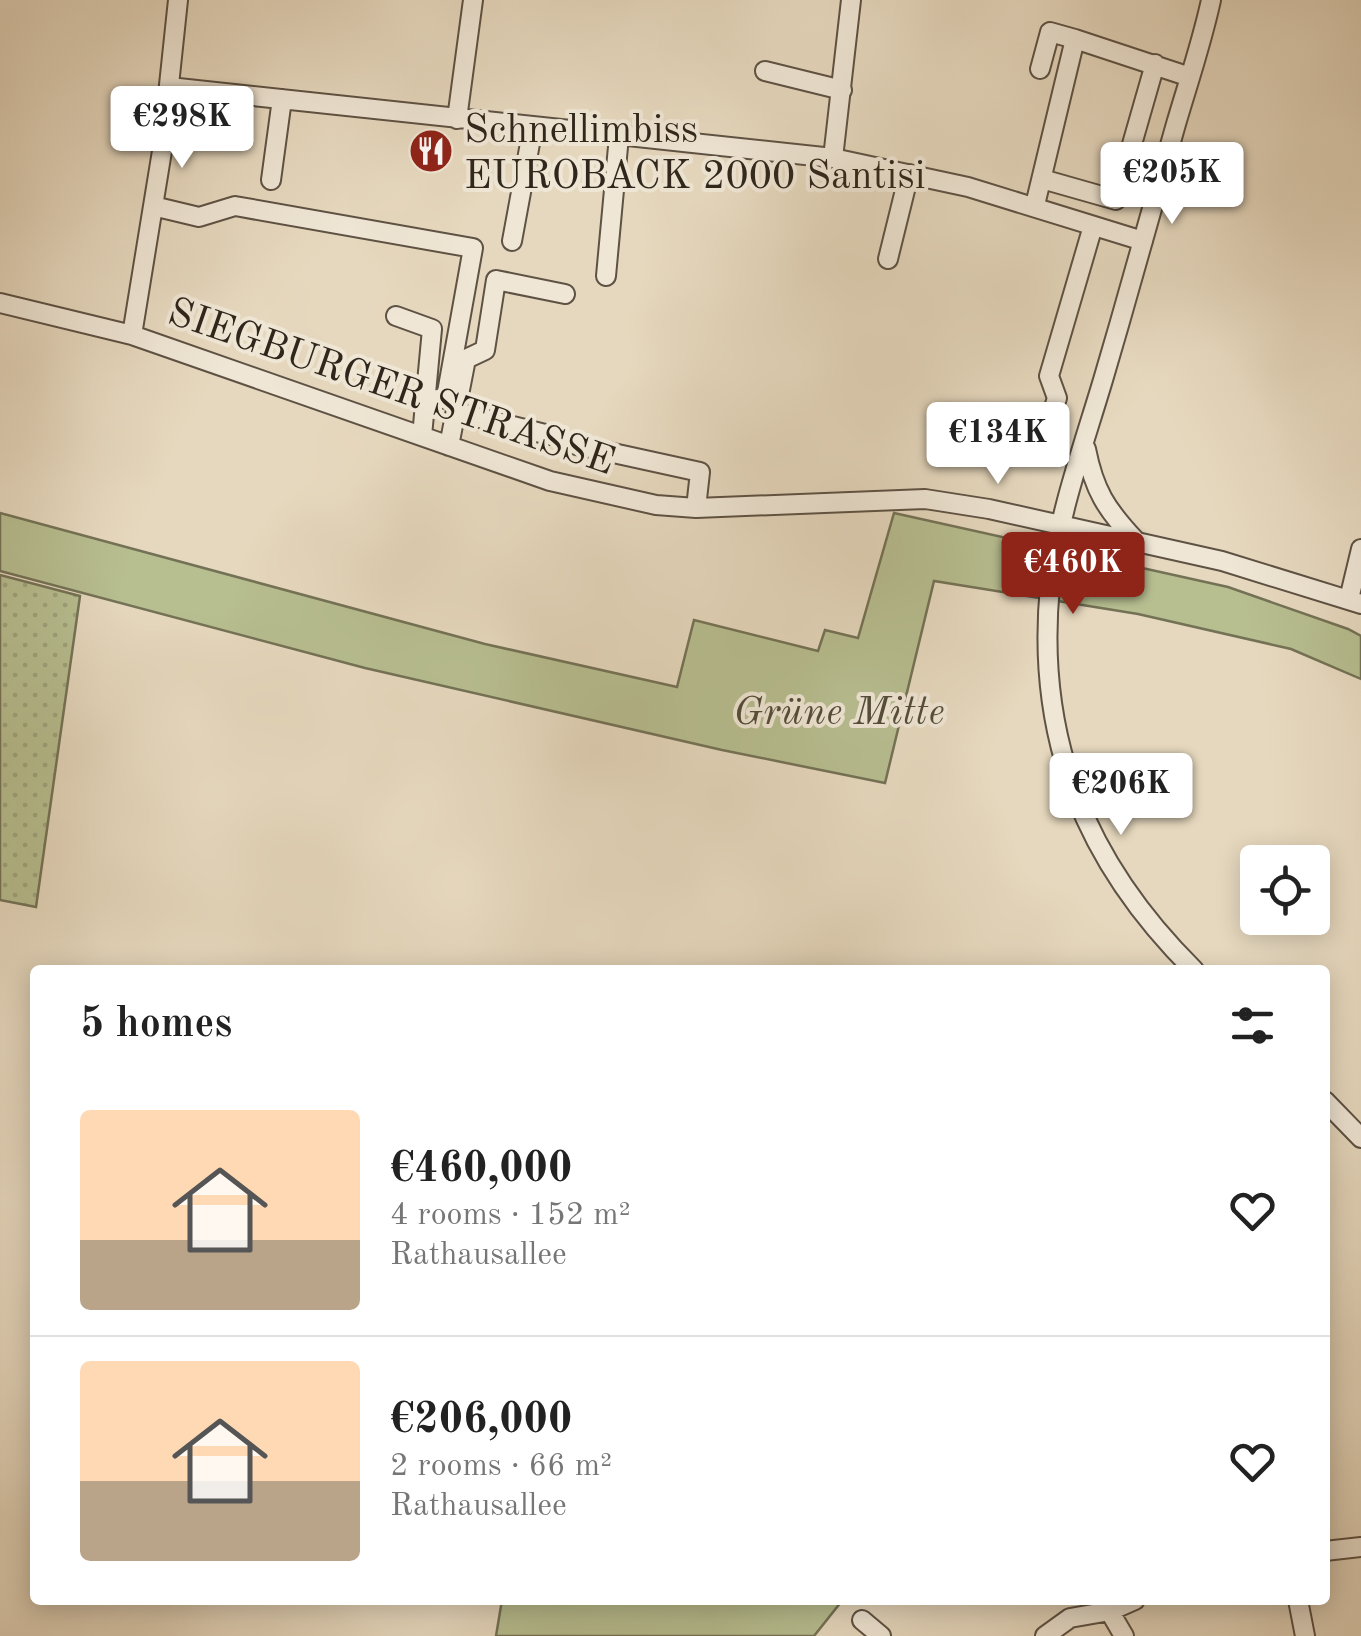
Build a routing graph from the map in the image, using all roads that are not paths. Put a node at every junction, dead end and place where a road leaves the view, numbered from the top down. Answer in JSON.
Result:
{"nodes":[{"id":1,"x":178,"y":0,"type":"edge"},
{"id":2,"x":474,"y":0,"type":"edge"},
{"id":3,"x":851,"y":0,"type":"edge"},
{"id":4,"x":1211,"y":0,"type":"edge"},
{"id":5,"x":1075,"y":40,"type":"junction"},
{"id":6,"x":1155,"y":64,"type":"junction"},
{"id":7,"x":1040,"y":68,"type":"dead end"},
{"id":8,"x":765,"y":70,"type":"dead end"},
{"id":9,"x":1190,"y":77,"type":"junction"},
{"id":10,"x":169,"y":87,"type":"junction"},
{"id":11,"x":842,"y":90,"type":"junction"},
{"id":12,"x":282,"y":99,"type":"junction"},
{"id":13,"x":457,"y":118,"type":"junction"},
{"id":14,"x":533,"y":127,"type":"junction"},
{"id":15,"x":619,"y":136,"type":"junction"},
{"id":16,"x":833,"y":158,"type":"junction"},
{"id":17,"x":909,"y":174,"type":"junction"},
{"id":18,"x":1042,"y":178,"type":"junction"},
{"id":19,"x":271,"y":180,"type":"dead end"},
{"id":20,"x":1035,"y":205,"type":"junction"},
{"id":21,"x":153,"y":206,"type":"junction"},
{"id":22,"x":1094,"y":226,"type":"junction"},
{"id":23,"x":512,"y":241,"type":"dead end"},
{"id":24,"x":1143,"y":241,"type":"junction"},
{"id":25,"x":888,"y":259,"type":"dead end"},
{"id":26,"x":606,"y":276,"type":"dead end"},
{"id":27,"x":565,"y":294,"type":"dead end"},
{"id":28,"x":0,"y":303,"type":"edge"},
{"id":29,"x":396,"y":316,"type":"dead end"},
{"id":30,"x":132,"y":335,"type":"junction"},
{"id":31,"x":425,"y":401,"type":"junction"},
{"id":32,"x":456,"y":412,"type":"junction"},
{"id":33,"x":549,"y":434,"type":"dead end"},
{"id":34,"x":422,"y":436,"type":"junction"},
{"id":35,"x":1084,"y":443,"type":"junction"},
{"id":36,"x":572,"y":444,"type":"dead end"},
{"id":37,"x":449,"y":446,"type":"junction"},
{"id":38,"x":1039,"y":454,"type":"dead end"},
{"id":39,"x":696,"y":508,"type":"junction"},
{"id":40,"x":1062,"y":526,"type":"junction"},
{"id":41,"x":1136,"y":540,"type":"junction"},
{"id":42,"x":1361,"y":549,"type":"edge"},
{"id":43,"x":1355,"y":602,"type":"edge"},
{"id":44,"x":1189,"y":965,"type":"edge"},
{"id":45,"x":1330,"y":1107,"type":"edge"},
{"id":46,"x":1361,"y":1138,"type":"edge"},
{"id":47,"x":1361,"y":1547,"type":"edge"},
{"id":48,"x":1330,"y":1551,"type":"edge"},
{"id":49,"x":1299,"y":1605,"type":"edge"},
{"id":50,"x":1106,"y":1606,"type":"edge"},
{"id":51,"x":862,"y":1620,"type":"dead end"},
{"id":52,"x":881,"y":1636,"type":"edge"},
{"id":53,"x":1045,"y":1636,"type":"edge"},
{"id":54,"x":1124,"y":1636,"type":"edge"},
{"id":55,"x":1305,"y":1636,"type":"edge"}],
"edges":[{"from":1,"to":10,"type":"street"},
{"from":2,"to":13,"type":"street"},
{"from":3,"to":11,"type":"street"},
{"from":4,"to":9,"type":"street"},
{"from":5,"to":6,"type":"street"},
{"from":5,"to":7,"type":"street"},
{"from":5,"to":18,"type":"street"},
{"from":6,"to":9,"type":"street"},
{"from":6,"to":18,"type":"street"},
{"from":8,"to":11,"type":"street"},
{"from":9,"to":24,"type":"street"},
{"from":10,"to":12,"type":"street"},
{"from":10,"to":21,"type":"street"},
{"from":11,"to":16,"type":"street"},
{"from":12,"to":13,"type":"street"},
{"from":12,"to":19,"type":"street"},
{"from":13,"to":14,"type":"street"},
{"from":14,"to":15,"type":"street"},
{"from":14,"to":23,"type":"street"},
{"from":15,"to":16,"type":"street"},
{"from":15,"to":26,"type":"street"},
{"from":16,"to":17,"type":"street"},
{"from":17,"to":20,"type":"street"},
{"from":17,"to":25,"type":"street"},
{"from":18,"to":20,"type":"street"},
{"from":20,"to":22,"type":"street"},
{"from":21,"to":30,"type":"street"},
{"from":21,"to":31,"type":"street"},
{"from":22,"to":24,"type":"street"},
{"from":22,"to":38,"type":"street"},
{"from":24,"to":35,"type":"street"},
{"from":27,"to":32,"type":"street"},
{"from":28,"to":30,"type":"street","name":"SIEGBURGER STRASSE"},
{"from":29,"to":31,"type":"street"},
{"from":30,"to":34,"type":"street","name":"SIEGBURGER STRASSE"},
{"from":31,"to":34,"type":"street"},
{"from":32,"to":33,"type":"street"},
{"from":32,"to":37,"type":"street"},
{"from":34,"to":37,"type":"street","name":"SIEGBURGER STRASSE"},
{"from":35,"to":40,"type":"street"},
{"from":35,"to":41,"type":"street"},
{"from":36,"to":39,"type":"street"},
{"from":37,"to":39,"type":"street","name":"SIEGBURGER STRASSE"},
{"from":39,"to":40,"type":"street","name":"SIEGBURGER STRASSE"},
{"from":40,"to":41,"type":"street","name":"SIEGBURGER STRASSE"},
{"from":40,"to":44,"type":"street"},
{"from":41,"to":43,"type":"street","name":"SIEGBURGER STRASSE"},
{"from":42,"to":43,"type":"street"},
{"from":45,"to":46,"type":"street"},
{"from":47,"to":48,"type":"street"},
{"from":49,"to":55,"type":"street"},
{"from":50,"to":53,"type":"street"},
{"from":50,"to":54,"type":"street"},
{"from":51,"to":52,"type":"street"}]}
